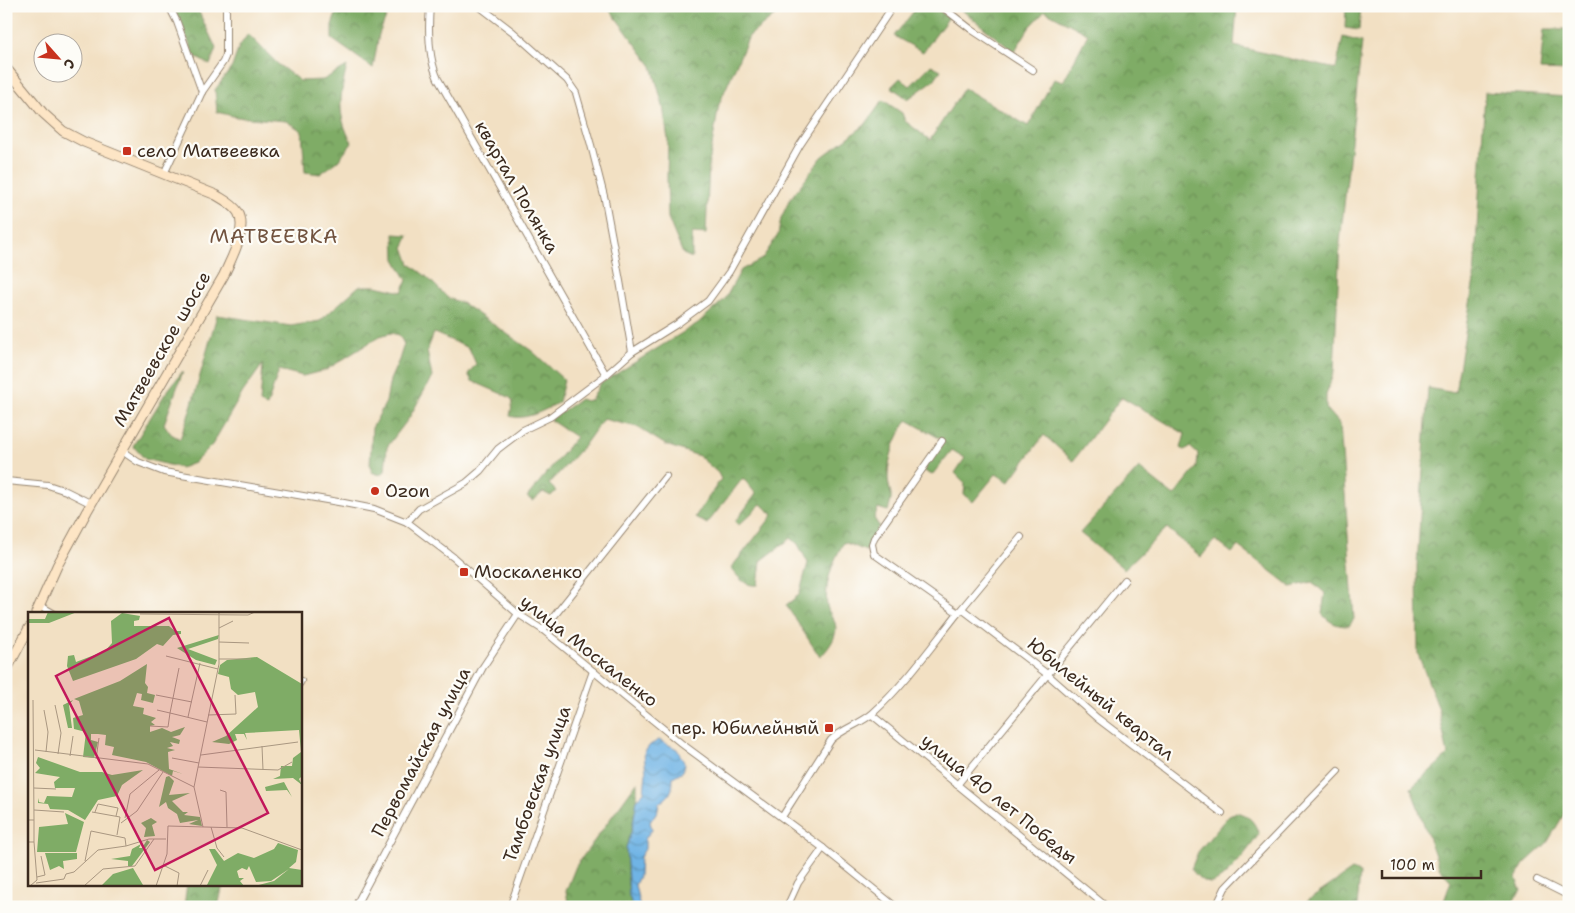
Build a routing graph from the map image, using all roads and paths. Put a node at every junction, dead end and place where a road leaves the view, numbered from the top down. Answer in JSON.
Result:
{"nodes":[{"id":1,"x":169,"y":6,"type":"edge"},
{"id":2,"x":226,"y":6,"type":"edge"},
{"id":3,"x":430,"y":6,"type":"edge"},
{"id":4,"x":479,"y":6,"type":"edge"},
{"id":5,"x":893,"y":6,"type":"edge"},
{"id":6,"x":941,"y":6,"type":"edge"},
{"id":7,"x":6,"y":68,"type":"edge"},
{"id":8,"x":1033,"y":70,"type":"dead end"},
{"id":9,"x":202,"y":92,"type":"junction"},
{"id":10,"x":164,"y":174,"type":"junction"},
{"id":11,"x":632,"y":352,"type":"junction"},
{"id":12,"x":606,"y":375,"type":"junction"},
{"id":13,"x":942,"y":441,"type":"dead end"},
{"id":14,"x":124,"y":447,"type":"junction"},
{"id":15,"x":666,"y":476,"type":"dead end"},
{"id":16,"x":6,"y":481,"type":"edge"},
{"id":17,"x":92,"y":504,"type":"junction"},
{"id":18,"x":407,"y":522,"type":"junction"},
{"id":19,"x":1021,"y":537,"type":"dead end"},
{"id":20,"x":1125,"y":580,"type":"dead end"},
{"id":21,"x":37,"y":609,"type":"edge"},
{"id":22,"x":960,"y":611,"type":"junction"},
{"id":23,"x":518,"y":614,"type":"junction"},
{"id":24,"x":28,"y":630,"type":"edge"},
{"id":25,"x":543,"y":630,"type":"junction"},
{"id":26,"x":6,"y":671,"type":"edge"},
{"id":27,"x":593,"y":671,"type":"junction"},
{"id":28,"x":1048,"y":674,"type":"junction"},
{"id":29,"x":872,"y":715,"type":"junction"},
{"id":30,"x":1338,"y":771,"type":"dead end"},
{"id":31,"x":957,"y":785,"type":"junction"},
{"id":32,"x":1222,"y":813,"type":"dead end"},
{"id":33,"x":782,"y":817,"type":"junction"},
{"id":34,"x":823,"y":848,"type":"junction"},
{"id":35,"x":1537,"y":880,"type":"dead end"},
{"id":36,"x":1569,"y":896,"type":"edge"},
{"id":37,"x":355,"y":907,"type":"edge"},
{"id":38,"x":510,"y":907,"type":"edge"},
{"id":39,"x":787,"y":907,"type":"edge"},
{"id":40,"x":896,"y":907,"type":"edge"},
{"id":41,"x":1108,"y":907,"type":"edge"},
{"id":42,"x":1216,"y":907,"type":"edge"}],
"edges":[{"from":1,"to":9,"type":"street"},
{"from":2,"to":9,"type":"street"},
{"from":3,"to":12,"type":"street","name":"квартал Полянка"},
{"from":4,"to":11,"type":"street"},
{"from":5,"to":11,"type":"street"},
{"from":6,"to":8,"type":"street"},
{"from":7,"to":10,"type":"main road","name":"Матвеевское шоссе"},
{"from":9,"to":10,"type":"street"},
{"from":10,"to":14,"type":"main road","name":"Матвеевское шоссе"},
{"from":11,"to":12,"type":"street"},
{"from":12,"to":18,"type":"street"},
{"from":13,"to":22,"type":"street","name":"Юбилейный квартал"},
{"from":14,"to":17,"type":"main road","name":"Матвеевское шоссе"},
{"from":14,"to":18,"type":"street","name":"улица Москаленко"},
{"from":15,"to":25,"type":"street"},
{"from":16,"to":17,"type":"street"},
{"from":17,"to":21,"type":"main road","name":"Матвеевское шоссе"},
{"from":18,"to":23,"type":"street","name":"улица Москаленко"},
{"from":19,"to":22,"type":"street"},
{"from":20,"to":28,"type":"street"},
{"from":22,"to":28,"type":"street","name":"Юбилейный квартал"},
{"from":22,"to":29,"type":"street"},
{"from":23,"to":25,"type":"street","name":"улица Москаленко"},
{"from":23,"to":37,"type":"street","name":"Первомайская улица"},
{"from":24,"to":26,"type":"main road"},
{"from":25,"to":27,"type":"street","name":"улица Москаленко"},
{"from":27,"to":33,"type":"street","name":"улица Москаленко"},
{"from":27,"to":38,"type":"street","name":"Тамбовская улица"},
{"from":28,"to":31,"type":"street"},
{"from":28,"to":32,"type":"street","name":"Юбилейный квартал"},
{"from":29,"to":31,"type":"street","name":"улица 40 лет Победы"},
{"from":29,"to":33,"type":"street"},
{"from":30,"to":42,"type":"street"},
{"from":31,"to":41,"type":"street","name":"улица 40 лет Победы"},
{"from":33,"to":34,"type":"street","name":"улица Москаленко"},
{"from":34,"to":39,"type":"street"},
{"from":34,"to":40,"type":"street","name":"улица Москаленко"},
{"from":35,"to":36,"type":"street"}]}
